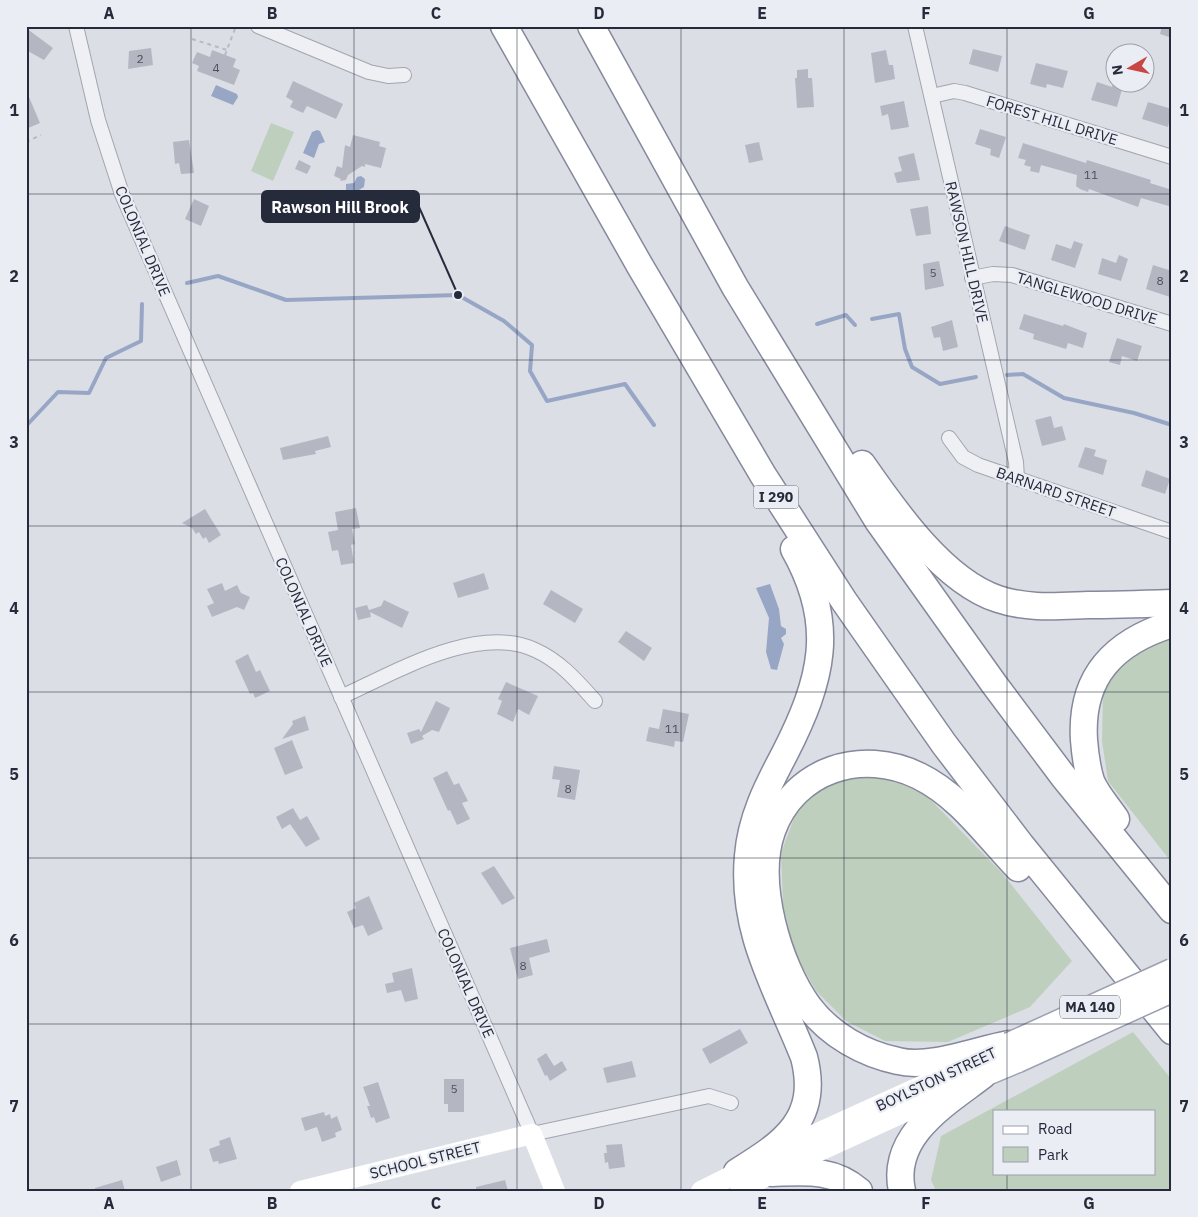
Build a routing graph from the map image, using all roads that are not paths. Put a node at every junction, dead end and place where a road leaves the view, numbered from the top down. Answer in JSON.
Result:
{"nodes":[{"id":1,"x":76,"y":26,"type":"edge"},
{"id":2,"x":258,"y":26,"type":"edge"},
{"id":3,"x":504,"y":26,"type":"edge"},
{"id":4,"x":591,"y":26,"type":"edge"},
{"id":5,"x":915,"y":26,"type":"edge"},
{"id":6,"x":404,"y":75,"type":"dead end"},
{"id":7,"x":932,"y":96,"type":"junction"},
{"id":8,"x":1172,"y":157,"type":"edge"},
{"id":9,"x":972,"y":278,"type":"junction"},
{"id":10,"x":758,"y":324,"type":"junction"},
{"id":11,"x":1172,"y":324,"type":"edge"},
{"id":12,"x":949,"y":438,"type":"dead end"},
{"id":13,"x":763,"y":475,"type":"junction"},
{"id":14,"x":1017,"y":478,"type":"junction"},
{"id":15,"x":1172,"y":532,"type":"edge"},
{"id":16,"x":1172,"y":603,"type":"edge"},
{"id":17,"x":1172,"y":624,"type":"edge"},
{"id":18,"x":341,"y":697,"type":"junction"},
{"id":19,"x":595,"y":701,"type":"dead end"},
{"id":20,"x":1172,"y":904,"type":"edge"},
{"id":21,"x":1172,"y":910,"type":"edge"},
{"id":22,"x":1172,"y":970,"type":"edge"},
{"id":23,"x":1129,"y":979,"type":"junction"},
{"id":24,"x":1172,"y":991,"type":"edge"},
{"id":25,"x":1172,"y":1031,"type":"edge"},
{"id":26,"x":1014,"y":1053,"type":"junction"},
{"id":27,"x":982,"y":1076,"type":"junction"},
{"id":28,"x":731,"y":1103,"type":"dead end"},
{"id":29,"x":532,"y":1134,"type":"junction"},
{"id":30,"x":772,"y":1173,"type":"junction"},
{"id":31,"x":739,"y":1182,"type":"edge"},
{"id":32,"x":300,"y":1191,"type":"edge"},
{"id":33,"x":555,"y":1191,"type":"edge"},
{"id":34,"x":701,"y":1191,"type":"edge"},
{"id":35,"x":858,"y":1191,"type":"edge"},
{"id":36,"x":902,"y":1191,"type":"edge"}],
"edges":[{"from":1,"to":18,"type":"street","name":"COLONIAL DRIVE"},
{"from":2,"to":6,"type":"street"},
{"from":3,"to":13,"type":"highway","number":"I 290"},
{"from":4,"to":10,"type":"highway"},
{"from":5,"to":7,"type":"street","name":"RAWSON HILL DRIVE"},
{"from":7,"to":8,"type":"street","name":"FOREST HILL DRIVE"},
{"from":7,"to":9,"type":"street","name":"RAWSON HILL DRIVE"},
{"from":9,"to":11,"type":"street","name":"TANGLEWOOD DRIVE"},
{"from":9,"to":14,"type":"street","name":"RAWSON HILL DRIVE"},
{"from":10,"to":16,"type":"highway"},
{"from":10,"to":21,"type":"highway"},
{"from":12,"to":14,"type":"street","name":"BARNARD STREET"},
{"from":13,"to":23,"type":"highway","number":"I 290"},
{"from":13,"to":31,"type":"highway"},
{"from":14,"to":15,"type":"street","name":"BARNARD STREET"},
{"from":17,"to":20,"type":"highway"},
{"from":18,"to":19,"type":"street"},
{"from":18,"to":29,"type":"street","name":"COLONIAL DRIVE"},
{"from":22,"to":26,"type":"main road","name":"BOYLSTON STREET","number":"MA 140","bridge":true},
{"from":23,"to":25,"type":"highway","number":"I 290"},
{"from":23,"to":26,"type":"highway"},
{"from":24,"to":26,"type":"main road","name":"BOYLSTON STREET","number":"MA 140","bridge":true},
{"from":26,"to":27,"type":"main road","name":"BOYLSTON STREET","number":"MA 140"},
{"from":26,"to":31,"type":"main road","name":"BOYLSTON STREET","number":"MA 140"},
{"from":27,"to":30,"type":"main road","name":"BOYLSTON STREET","number":"MA 140"},
{"from":27,"to":36,"type":"highway"},
{"from":28,"to":29,"type":"street"},
{"from":29,"to":32,"type":"main road","name":"SCHOOL STREET"},
{"from":29,"to":33,"type":"main road","name":"COLONIAL DRIVE"},
{"from":30,"to":31,"type":"main road","name":"BOYLSTON STREET","number":"MA 140"},
{"from":30,"to":35,"type":"highway"},
{"from":31,"to":34,"type":"main road","name":"BOYLSTON STREET","number":"MA 140"}]}
